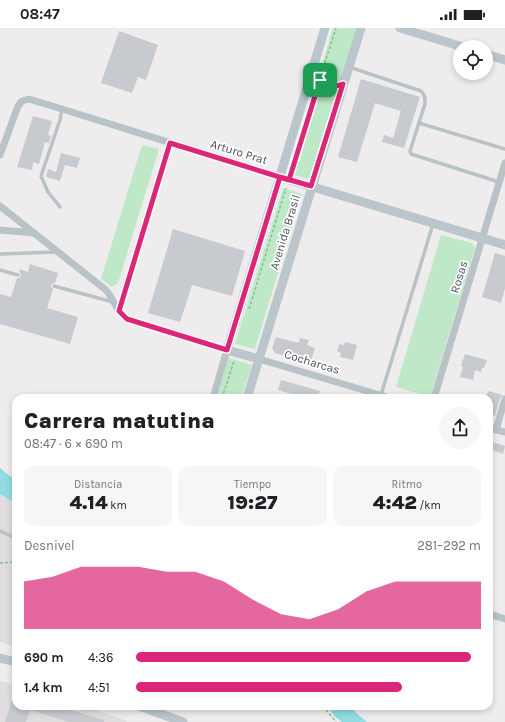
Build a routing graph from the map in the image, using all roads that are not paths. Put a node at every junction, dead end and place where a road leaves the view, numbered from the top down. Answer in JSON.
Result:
{"nodes":[{"id":1,"x":361,"y":28,"type":"edge"},
{"id":2,"x":400,"y":28,"type":"edge"},
{"id":3,"x":324,"y":29,"type":"edge"},
{"id":4,"x":453,"y":44,"type":"edge"},
{"id":5,"x":493,"y":56,"type":"edge"},
{"id":6,"x":505,"y":60,"type":"edge"},
{"id":7,"x":314,"y":65,"type":"junction"},
{"id":8,"x":348,"y":67,"type":"junction"},
{"id":9,"x":343,"y":84,"type":"junction"},
{"id":10,"x":62,"y":109,"type":"junction"},
{"id":11,"x":418,"y":123,"type":"junction"},
{"id":12,"x":170,"y":143,"type":"junction"},
{"id":13,"x":505,"y":149,"type":"edge"},
{"id":14,"x":0,"y":155,"type":"edge"},
{"id":15,"x":505,"y":163,"type":"edge"},
{"id":16,"x":280,"y":177,"type":"junction"},
{"id":17,"x":499,"y":182,"type":"junction"},
{"id":18,"x":311,"y":186,"type":"junction"},
{"id":19,"x":0,"y":206,"type":"edge"},
{"id":20,"x":60,"y":207,"type":"dead end"},
{"id":21,"x":433,"y":223,"type":"junction"},
{"id":22,"x":0,"y":230,"type":"edge"},
{"id":23,"x":34,"y":233,"type":"junction"},
{"id":24,"x":482,"y":238,"type":"junction"},
{"id":25,"x":505,"y":245,"type":"edge"},
{"id":26,"x":58,"y":252,"type":"junction"},
{"id":27,"x":0,"y":254,"type":"edge"},
{"id":28,"x":0,"y":270,"type":"edge"},
{"id":29,"x":18,"y":275,"type":"dead end"},
{"id":30,"x":54,"y":286,"type":"dead end"},
{"id":31,"x":114,"y":302,"type":"junction"},
{"id":32,"x":119,"y":311,"type":"junction"},
{"id":33,"x":232,"y":351,"type":"junction"},
{"id":34,"x":259,"y":359,"type":"junction"},
{"id":35,"x":215,"y":394,"type":"edge"},
{"id":36,"x":248,"y":394,"type":"edge"},
{"id":37,"x":378,"y":394,"type":"edge"},
{"id":38,"x":381,"y":394,"type":"edge"},
{"id":39,"x":435,"y":394,"type":"edge"},
{"id":40,"x":505,"y":399,"type":"edge"},
{"id":41,"x":493,"y":427,"type":"edge"},
{"id":42,"x":493,"y":429,"type":"edge"},
{"id":43,"x":505,"y":432,"type":"edge"},
{"id":44,"x":0,"y":531,"type":"edge"},
{"id":45,"x":12,"y":536,"type":"edge"},
{"id":46,"x":493,"y":615,"type":"edge"},
{"id":47,"x":505,"y":619,"type":"edge"},
{"id":48,"x":0,"y":658,"type":"edge"},
{"id":49,"x":12,"y":661,"type":"edge"},
{"id":50,"x":156,"y":710,"type":"edge"},
{"id":51,"x":183,"y":722,"type":"edge"}],
"edges":[{"from":1,"to":8,"type":"main road","name":"Avenida Brasil"},
{"from":2,"to":4,"type":"main road"},
{"from":3,"to":7,"type":"main road","name":"Avenida Brasil"},
{"from":5,"to":6,"type":"main road"},
{"from":7,"to":9,"type":"main road"},
{"from":7,"to":16,"type":"main road","name":"Avenida Brasil"},
{"from":8,"to":9,"type":"main road","name":"Avenida Brasil"},
{"from":8,"to":11,"type":"lane"},
{"from":9,"to":18,"type":"main road","name":"Avenida Brasil"},
{"from":10,"to":12,"type":"street","name":"Arturo Prat"},
{"from":10,"to":14,"type":"street","name":"Arturo Prat"},
{"from":10,"to":20,"type":"lane"},
{"from":11,"to":13,"type":"lane"},
{"from":11,"to":17,"type":"lane"},
{"from":12,"to":16,"type":"street","name":"Arturo Prat"},
{"from":12,"to":32,"type":"street"},
{"from":15,"to":17,"type":"street","name":"Rosas"},
{"from":16,"to":18,"type":"main road","name":"Arturo Prat"},
{"from":16,"to":33,"type":"main road","name":"Avenida Brasil"},
{"from":17,"to":24,"type":"street","name":"Rosas"},
{"from":18,"to":21,"type":"main road","name":"Arturo Prat"},
{"from":18,"to":34,"type":"main road","name":"Avenida Brasil"},
{"from":19,"to":23,"type":"street"},
{"from":21,"to":24,"type":"main road","name":"Arturo Prat"},
{"from":21,"to":38,"type":"lane"},
{"from":22,"to":23,"type":"street"},
{"from":23,"to":26,"type":"street"},
{"from":24,"to":25,"type":"main road","name":"Arturo Prat"},
{"from":24,"to":39,"type":"street","name":"Rosas"},
{"from":26,"to":27,"type":"lane"},
{"from":26,"to":31,"type":"street"},
{"from":28,"to":29,"type":"lane"},
{"from":30,"to":31,"type":"lane"},
{"from":31,"to":32,"type":"street"},
{"from":32,"to":33,"type":"street"},
{"from":33,"to":34,"type":"main road","name":"Cocharcas"},
{"from":33,"to":35,"type":"street","name":"Avenida Brasil"},
{"from":34,"to":36,"type":"main road","name":"Avenida Brasil"},
{"from":34,"to":37,"type":"street","name":"Cocharcas"},
{"from":40,"to":41,"type":"street"},
{"from":42,"to":43,"type":"street"},
{"from":44,"to":45,"type":"lane"},
{"from":46,"to":47,"type":"street"},
{"from":48,"to":49,"type":"main road"},
{"from":50,"to":51,"type":"main road"}]}
